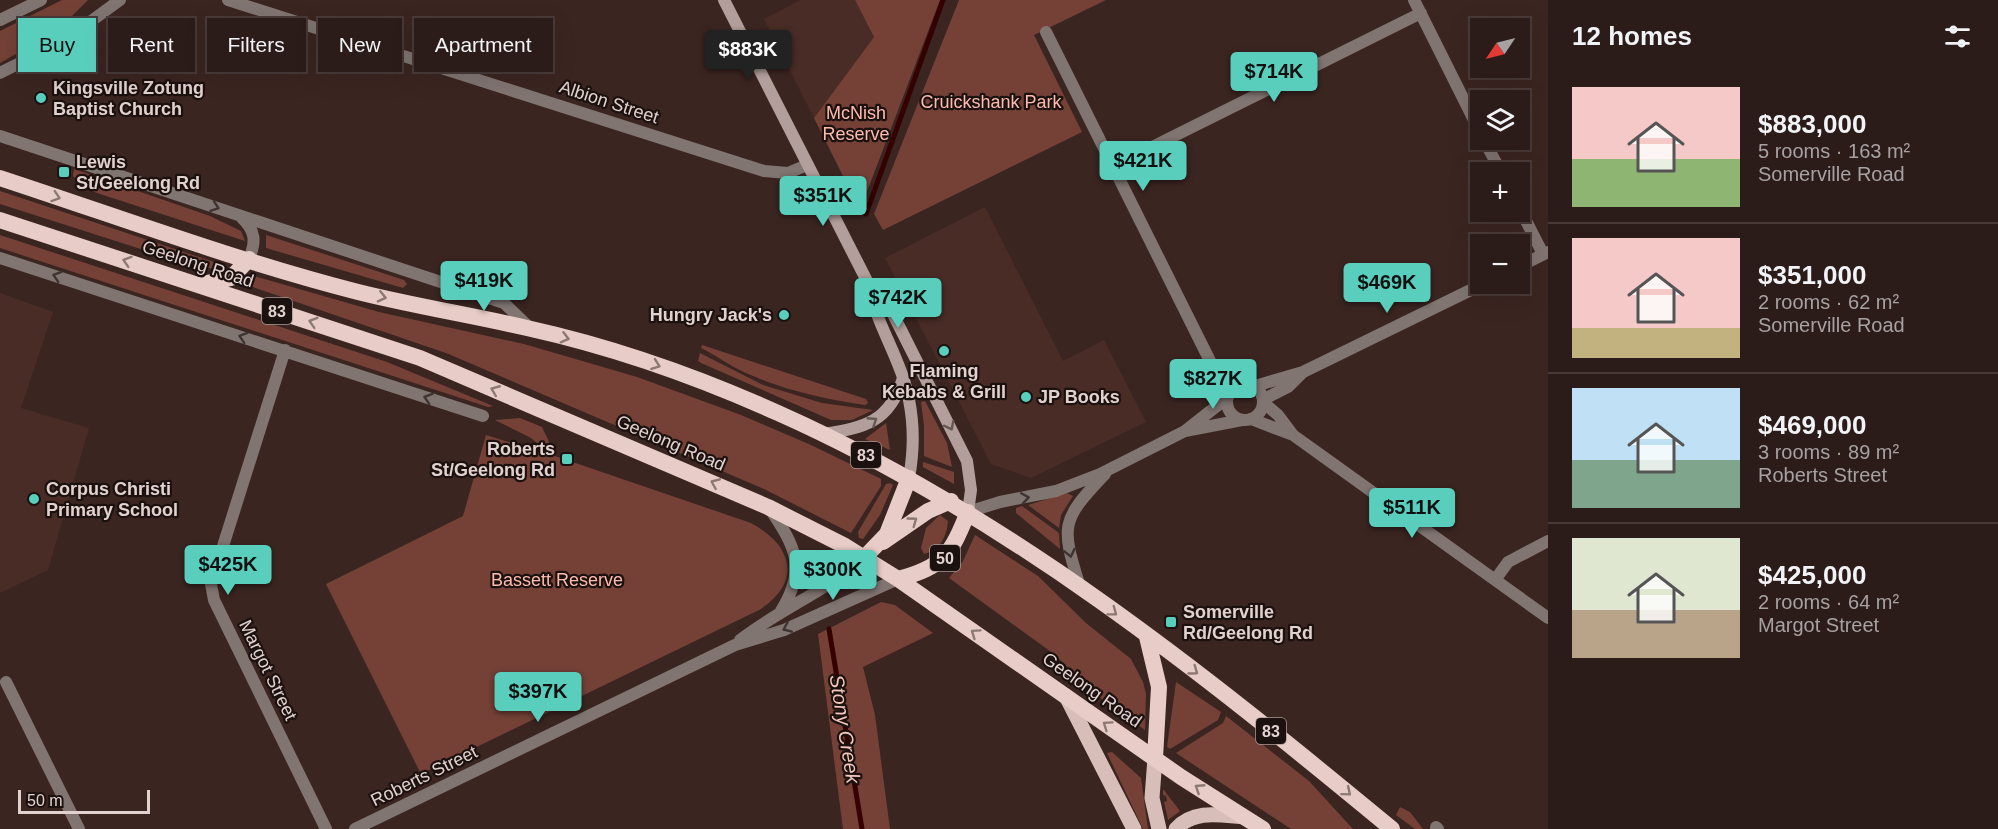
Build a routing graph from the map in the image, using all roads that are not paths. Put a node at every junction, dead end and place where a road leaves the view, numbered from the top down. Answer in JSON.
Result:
{"nodes":[{"id":1,"x":41,"y":0,"type":"edge"},
{"id":2,"x":120,"y":0,"type":"edge"},
{"id":3,"x":228,"y":0,"type":"edge"},
{"id":4,"x":724,"y":0,"type":"edge"},
{"id":5,"x":1414,"y":0,"type":"edge"},
{"id":6,"x":1420,"y":13,"type":"junction"},
{"id":7,"x":0,"y":20,"type":"edge"},
{"id":8,"x":1046,"y":32,"type":"dead end"},
{"id":9,"x":0,"y":73,"type":"edge"},
{"id":10,"x":1470,"y":112,"type":"edge"},
{"id":11,"x":0,"y":136,"type":"edge"},
{"id":12,"x":807,"y":165,"type":"junction"},
{"id":13,"x":1114,"y":166,"type":"junction"},
{"id":14,"x":0,"y":178,"type":"edge"},
{"id":15,"x":236,"y":214,"type":"junction"},
{"id":16,"x":0,"y":219,"type":"edge"},
{"id":17,"x":1527,"y":222,"type":"edge"},
{"id":18,"x":1545,"y":253,"type":"edge"},
{"id":19,"x":0,"y":258,"type":"edge"},
{"id":20,"x":249,"y":259,"type":"junction"},
{"id":21,"x":1530,"y":261,"type":"edge"},
{"id":22,"x":198,"y":284,"type":"junction"},
{"id":23,"x":869,"y":285,"type":"junction"},
{"id":24,"x":1470,"y":291,"type":"edge"},
{"id":25,"x":531,"y":329,"type":"junction"},
{"id":26,"x":285,"y":350,"type":"junction"},
{"id":27,"x":1214,"y":365,"type":"junction"},
{"id":28,"x":1303,"y":372,"type":"junction"},
{"id":29,"x":903,"y":378,"type":"junction"},
{"id":30,"x":1240,"y":384,"type":"junction"},
{"id":31,"x":1255,"y":386,"type":"junction"},
{"id":32,"x":1227,"y":398,"type":"junction"},
{"id":33,"x":1264,"y":401,"type":"junction"},
{"id":34,"x":483,"y":416,"type":"dead end"},
{"id":35,"x":1247,"y":420,"type":"junction"},
{"id":36,"x":1185,"y":431,"type":"junction"},
{"id":37,"x":823,"y":434,"type":"junction"},
{"id":38,"x":1293,"y":435,"type":"junction"},
{"id":39,"x":1110,"y":469,"type":"junction"},
{"id":40,"x":909,"y":478,"type":"junction"},
{"id":41,"x":951,"y":501,"type":"junction"},
{"id":42,"x":768,"y":507,"type":"junction"},
{"id":43,"x":968,"y":512,"type":"junction"},
{"id":44,"x":1548,"y":541,"type":"edge"},
{"id":45,"x":878,"y":545,"type":"junction"},
{"id":46,"x":864,"y":558,"type":"junction"},
{"id":47,"x":898,"y":579,"type":"junction"},
{"id":48,"x":1495,"y":580,"type":"junction"},
{"id":49,"x":1080,"y":587,"type":"junction"},
{"id":50,"x":781,"y":612,"type":"junction"},
{"id":51,"x":1548,"y":618,"type":"edge"},
{"id":52,"x":1147,"y":637,"type":"junction"},
{"id":53,"x":735,"y":645,"type":"junction"},
{"id":54,"x":6,"y":682,"type":"dead end"},
{"id":55,"x":1066,"y":696,"type":"junction"},
{"id":56,"x":1155,"y":758,"type":"junction"},
{"id":57,"x":1244,"y":817,"type":"junction"},
{"id":58,"x":79,"y":829,"type":"edge"},
{"id":59,"x":326,"y":829,"type":"edge"},
{"id":60,"x":355,"y":829,"type":"edge"},
{"id":61,"x":1134,"y":829,"type":"edge"},
{"id":62,"x":1159,"y":829,"type":"edge"},
{"id":63,"x":1176,"y":829,"type":"edge"},
{"id":64,"x":1263,"y":829,"type":"edge"},
{"id":65,"x":1392,"y":829,"type":"edge"}],
"edges":[{"from":1,"to":7,"type":"street"},
{"from":2,"to":9,"type":"street"},
{"from":3,"to":12,"type":"street","name":"Albion Street"},
{"from":4,"to":12,"type":"main road","number":"50"},
{"from":5,"to":6,"type":"street"},
{"from":6,"to":10,"type":"street"},
{"from":6,"to":13,"type":"street"},
{"from":8,"to":13,"type":"street"},
{"from":11,"to":15,"type":"street","name":"Geelong Road","one_way":true},
{"from":12,"to":23,"type":"main road","number":"50"},
{"from":13,"to":27,"type":"street"},
{"from":14,"to":20,"type":"highway","name":"Geelong Road","number":"83","one_way":true},
{"from":15,"to":20,"type":"street"},
{"from":15,"to":25,"type":"street","name":"Geelong Road"},
{"from":22,"to":16,"type":"highway","name":"Geelong Road","number":"83","one_way":true},
{"from":17,"to":18,"type":"street"},
{"from":18,"to":21,"type":"street"},
{"from":26,"to":19,"type":"street","one_way":true},
{"from":20,"to":22,"type":"highway"},
{"from":20,"to":25,"type":"highway","name":"Geelong Road","number":"83","one_way":true},
{"from":42,"to":22,"type":"highway","name":"Geelong Road","number":"83","one_way":true},
{"from":23,"to":29,"type":"main road","number":"50"},
{"from":23,"to":43,"type":"main road","number":"50","one_way":true},
{"from":24,"to":28,"type":"street"},
{"from":25,"to":37,"type":"highway","name":"Geelong Road","number":"83","one_way":true},
{"from":34,"to":26,"type":"street","one_way":true},
{"from":26,"to":59,"type":"street","name":"Margot Street"},
{"from":27,"to":30,"type":"street"},
{"from":27,"to":32,"type":"street"},
{"from":28,"to":31,"type":"street"},
{"from":28,"to":33,"type":"street"},
{"from":37,"to":29,"type":"main road","one_way":true},
{"from":29,"to":40,"type":"main road","number":"50"},
{"from":30,"to":31,"type":"street"},
{"from":30,"to":32,"type":"street"},
{"from":31,"to":33,"type":"street"},
{"from":32,"to":35,"type":"street"},
{"from":32,"to":36,"type":"street"},
{"from":33,"to":35,"type":"street"},
{"from":33,"to":38,"type":"street"},
{"from":35,"to":36,"type":"street"},
{"from":35,"to":38,"type":"street"},
{"from":36,"to":39,"type":"street"},
{"from":37,"to":40,"type":"highway","name":"Geelong Road","number":"83"},
{"from":38,"to":48,"type":"street"},
{"from":43,"to":39,"type":"street","one_way":true},
{"from":39,"to":49,"type":"street","one_way":true},
{"from":40,"to":41,"type":"highway","name":"Geelong Road","number":"83"},
{"from":40,"to":45,"type":"highway","number":"50"},
{"from":41,"to":43,"type":"highway","name":"Geelong Road","number":"83"},
{"from":45,"to":41,"type":"highway","one_way":true},
{"from":42,"to":46,"type":"highway","name":"Geelong Road","number":"83"},
{"from":42,"to":50,"type":"street"},
{"from":43,"to":47,"type":"highway","number":"50"},
{"from":43,"to":49,"type":"highway","name":"Geelong Road","number":"83"},
{"from":44,"to":48,"type":"street"},
{"from":45,"to":46,"type":"highway","number":"50"},
{"from":46,"to":47,"type":"highway","name":"Geelong Road","number":"83"},
{"from":46,"to":50,"type":"street","name":"Roberts Street"},
{"from":47,"to":53,"type":"street","name":"Roberts Street","one_way":true},
{"from":55,"to":47,"type":"highway","name":"Geelong Road","number":"83","one_way":true},
{"from":48,"to":51,"type":"street"},
{"from":49,"to":52,"type":"highway","name":"Geelong Road","number":"83","one_way":true},
{"from":50,"to":53,"type":"street","name":"Roberts Street"},
{"from":52,"to":56,"type":"highway"},
{"from":52,"to":65,"type":"highway","name":"Geelong Road","number":"83","one_way":true},
{"from":53,"to":60,"type":"street","name":"Roberts Street"},
{"from":54,"to":58,"type":"street"},
{"from":56,"to":55,"type":"highway","name":"Geelong Road","number":"83","one_way":true},
{"from":55,"to":61,"type":"main road"},
{"from":57,"to":56,"type":"highway","name":"Geelong Road","number":"83","one_way":true},
{"from":56,"to":62,"type":"main road"},
{"from":57,"to":63,"type":"main road"},
{"from":57,"to":64,"type":"highway","name":"Geelong Road","number":"83"}]}
